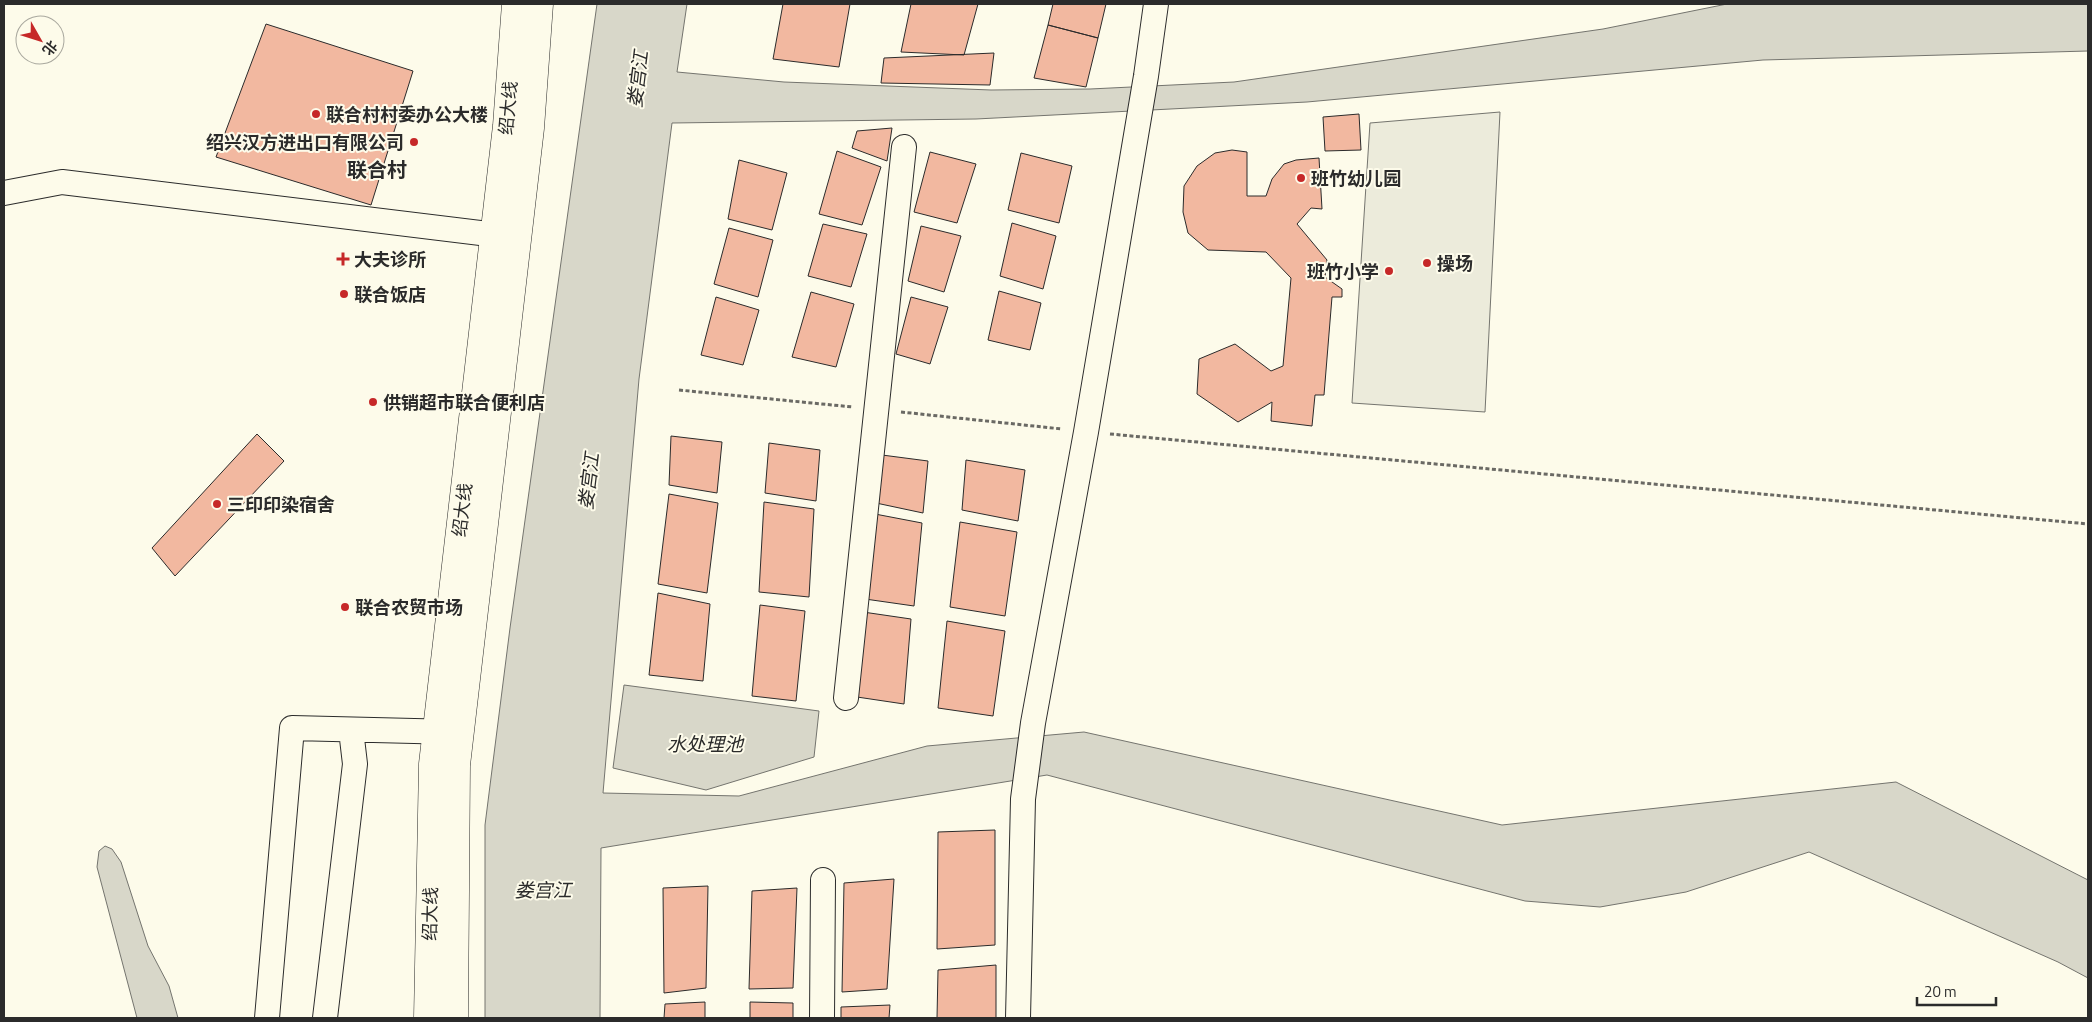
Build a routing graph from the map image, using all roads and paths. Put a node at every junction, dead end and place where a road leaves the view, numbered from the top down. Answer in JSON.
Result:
{"nodes":[{"id":1,"x":516,"y":4,"type":"edge"},
{"id":2,"x":539,"y":4,"type":"edge"},
{"id":3,"x":1156,"y":4,"type":"edge"},
{"id":4,"x":904,"y":147,"type":"dead end"},
{"id":5,"x":4,"y":193,"type":"edge"},
{"id":6,"x":505,"y":236,"type":"junction"},
{"id":7,"x":679,"y":390,"type":"dead end"},
{"id":8,"x":876,"y":409,"type":"junction"},
{"id":9,"x":1086,"y":432,"type":"junction"},
{"id":10,"x":2088,"y":524,"type":"edge"},
{"id":11,"x":846,"y":698,"type":"dead end"},
{"id":12,"x":351,"y":730,"type":"junction"},
{"id":13,"x":448,"y":732,"type":"junction"},
{"id":14,"x":823,"y":880,"type":"dead end"},
{"id":15,"x":267,"y":1018,"type":"edge"},
{"id":16,"x":326,"y":1018,"type":"edge"},
{"id":17,"x":428,"y":1018,"type":"edge"},
{"id":18,"x":454,"y":1018,"type":"edge"},
{"id":19,"x":822,"y":1018,"type":"edge"},
{"id":20,"x":1018,"y":1018,"type":"edge"}],
"edges":[{"from":1,"to":6,"type":"main road","name":"绍大线"},
{"from":2,"to":6,"type":"main road","name":"绍大线"},
{"from":3,"to":9,"type":"street"},
{"from":4,"to":8,"type":"street"},
{"from":5,"to":6,"type":"street"},
{"from":6,"to":13,"type":"main road","name":"绍大线"},
{"from":7,"to":8,"type":"path"},
{"from":8,"to":9,"type":"path"},
{"from":8,"to":11,"type":"street"},
{"from":9,"to":10,"type":"path"},
{"from":9,"to":20,"type":"street"},
{"from":12,"to":13,"type":"street"},
{"from":12,"to":15,"type":"street"},
{"from":12,"to":16,"type":"street"},
{"from":13,"to":17,"type":"main road","name":"绍大线"},
{"from":13,"to":18,"type":"main road","name":"绍大线"},
{"from":14,"to":19,"type":"street"}]}
